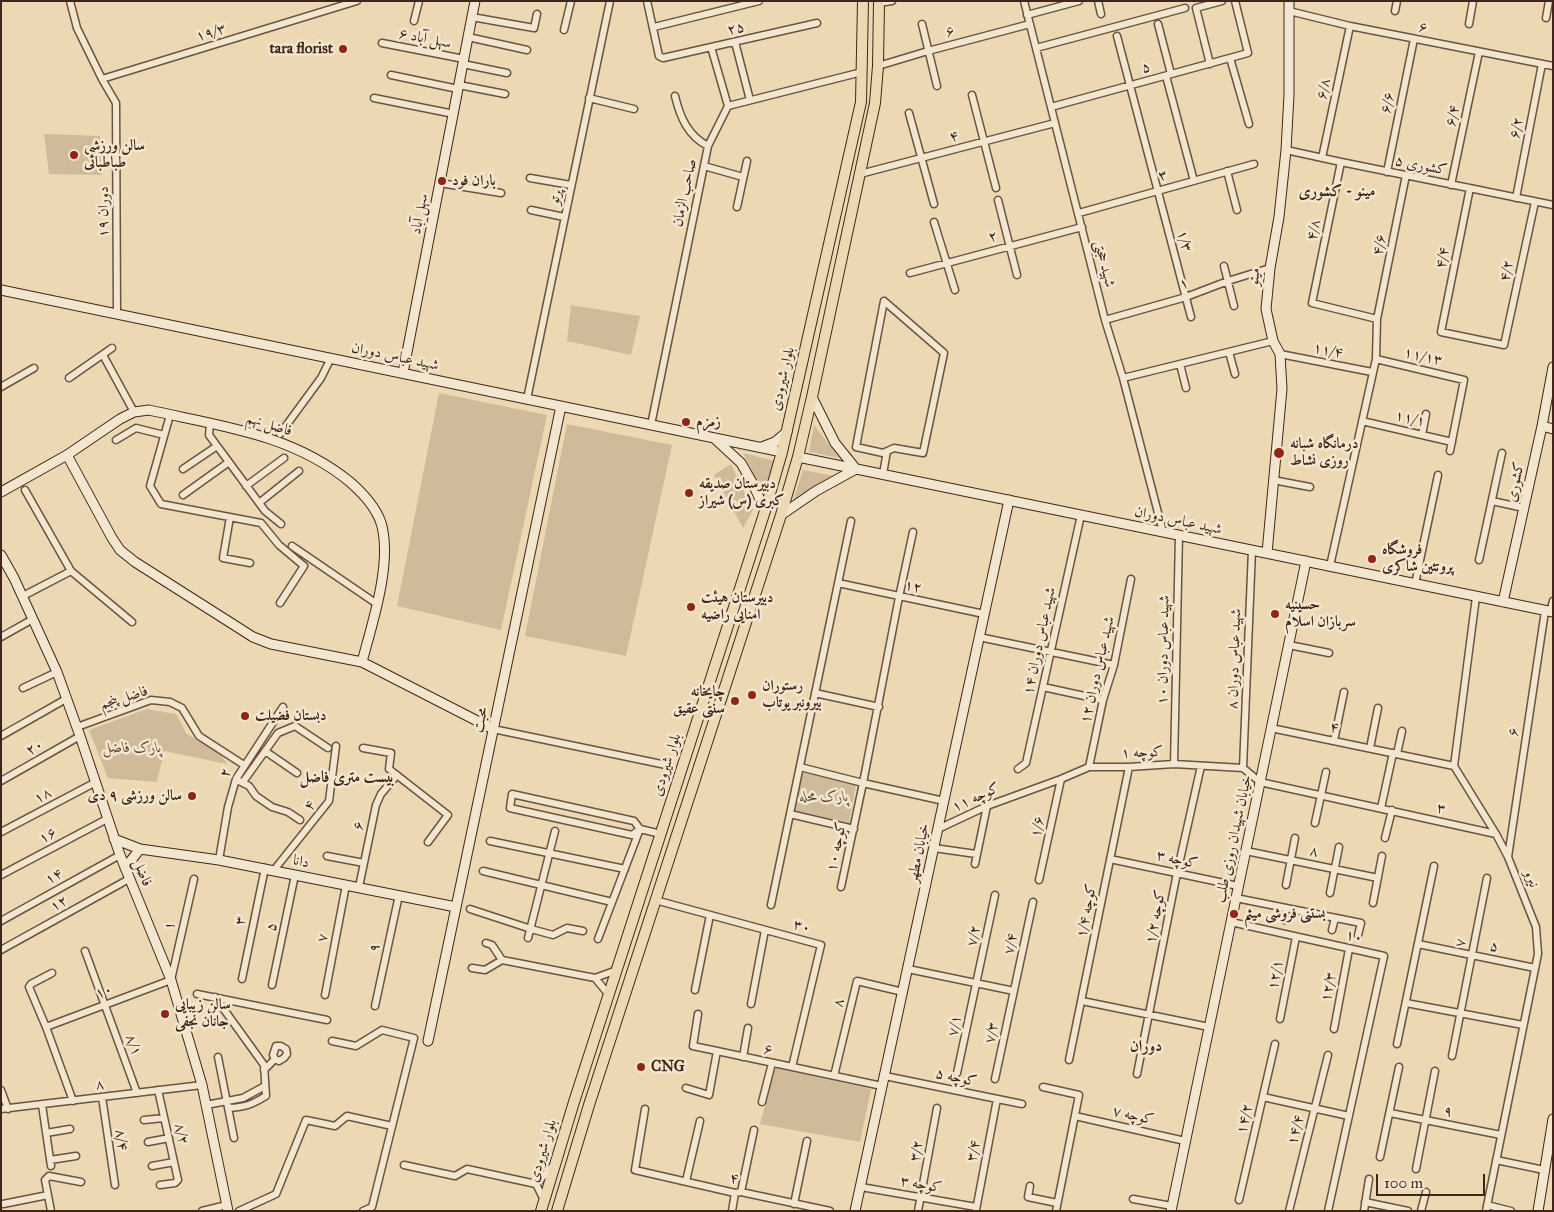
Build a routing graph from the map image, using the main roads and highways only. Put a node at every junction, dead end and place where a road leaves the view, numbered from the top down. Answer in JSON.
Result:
{"nodes":[{"id":1,"x":863,"y":1,"type":"edge"},
{"id":2,"x":879,"y":2,"type":"edge"},
{"id":3,"x":836,"y":216,"type":"junction"},
{"id":4,"x":850,"y":219,"type":"junction"},
{"id":5,"x":707,"y":688,"type":"junction"},
{"id":6,"x":723,"y":693,"type":"junction"},
{"id":7,"x":703,"y":702,"type":"junction"},
{"id":8,"x":719,"y":706,"type":"junction"},
{"id":9,"x":542,"y":1206,"type":"edge"},
{"id":10,"x":557,"y":1211,"type":"edge"}],
"edges":[{"from":1,"to":3,"type":"main road","name":"بلوار شیرودی"},
{"from":2,"to":4,"type":"main road","name":"بلوار شیرودی"},
{"from":3,"to":4,"type":"main road"},
{"from":3,"to":5,"type":"main road","name":"بلوار شیرودی"},
{"from":4,"to":6,"type":"main road","name":"بلوار شیرودی"},
{"from":5,"to":6,"type":"main road"},
{"from":5,"to":7,"type":"main road","name":"بلوار شیرودی"},
{"from":6,"to":8,"type":"main road","name":"بلوار شیرودی"},
{"from":7,"to":8,"type":"main road"},
{"from":7,"to":9,"type":"main road","name":"بلوار شیرودی"},
{"from":8,"to":10,"type":"main road","name":"بلوار شیرودی"}]}
